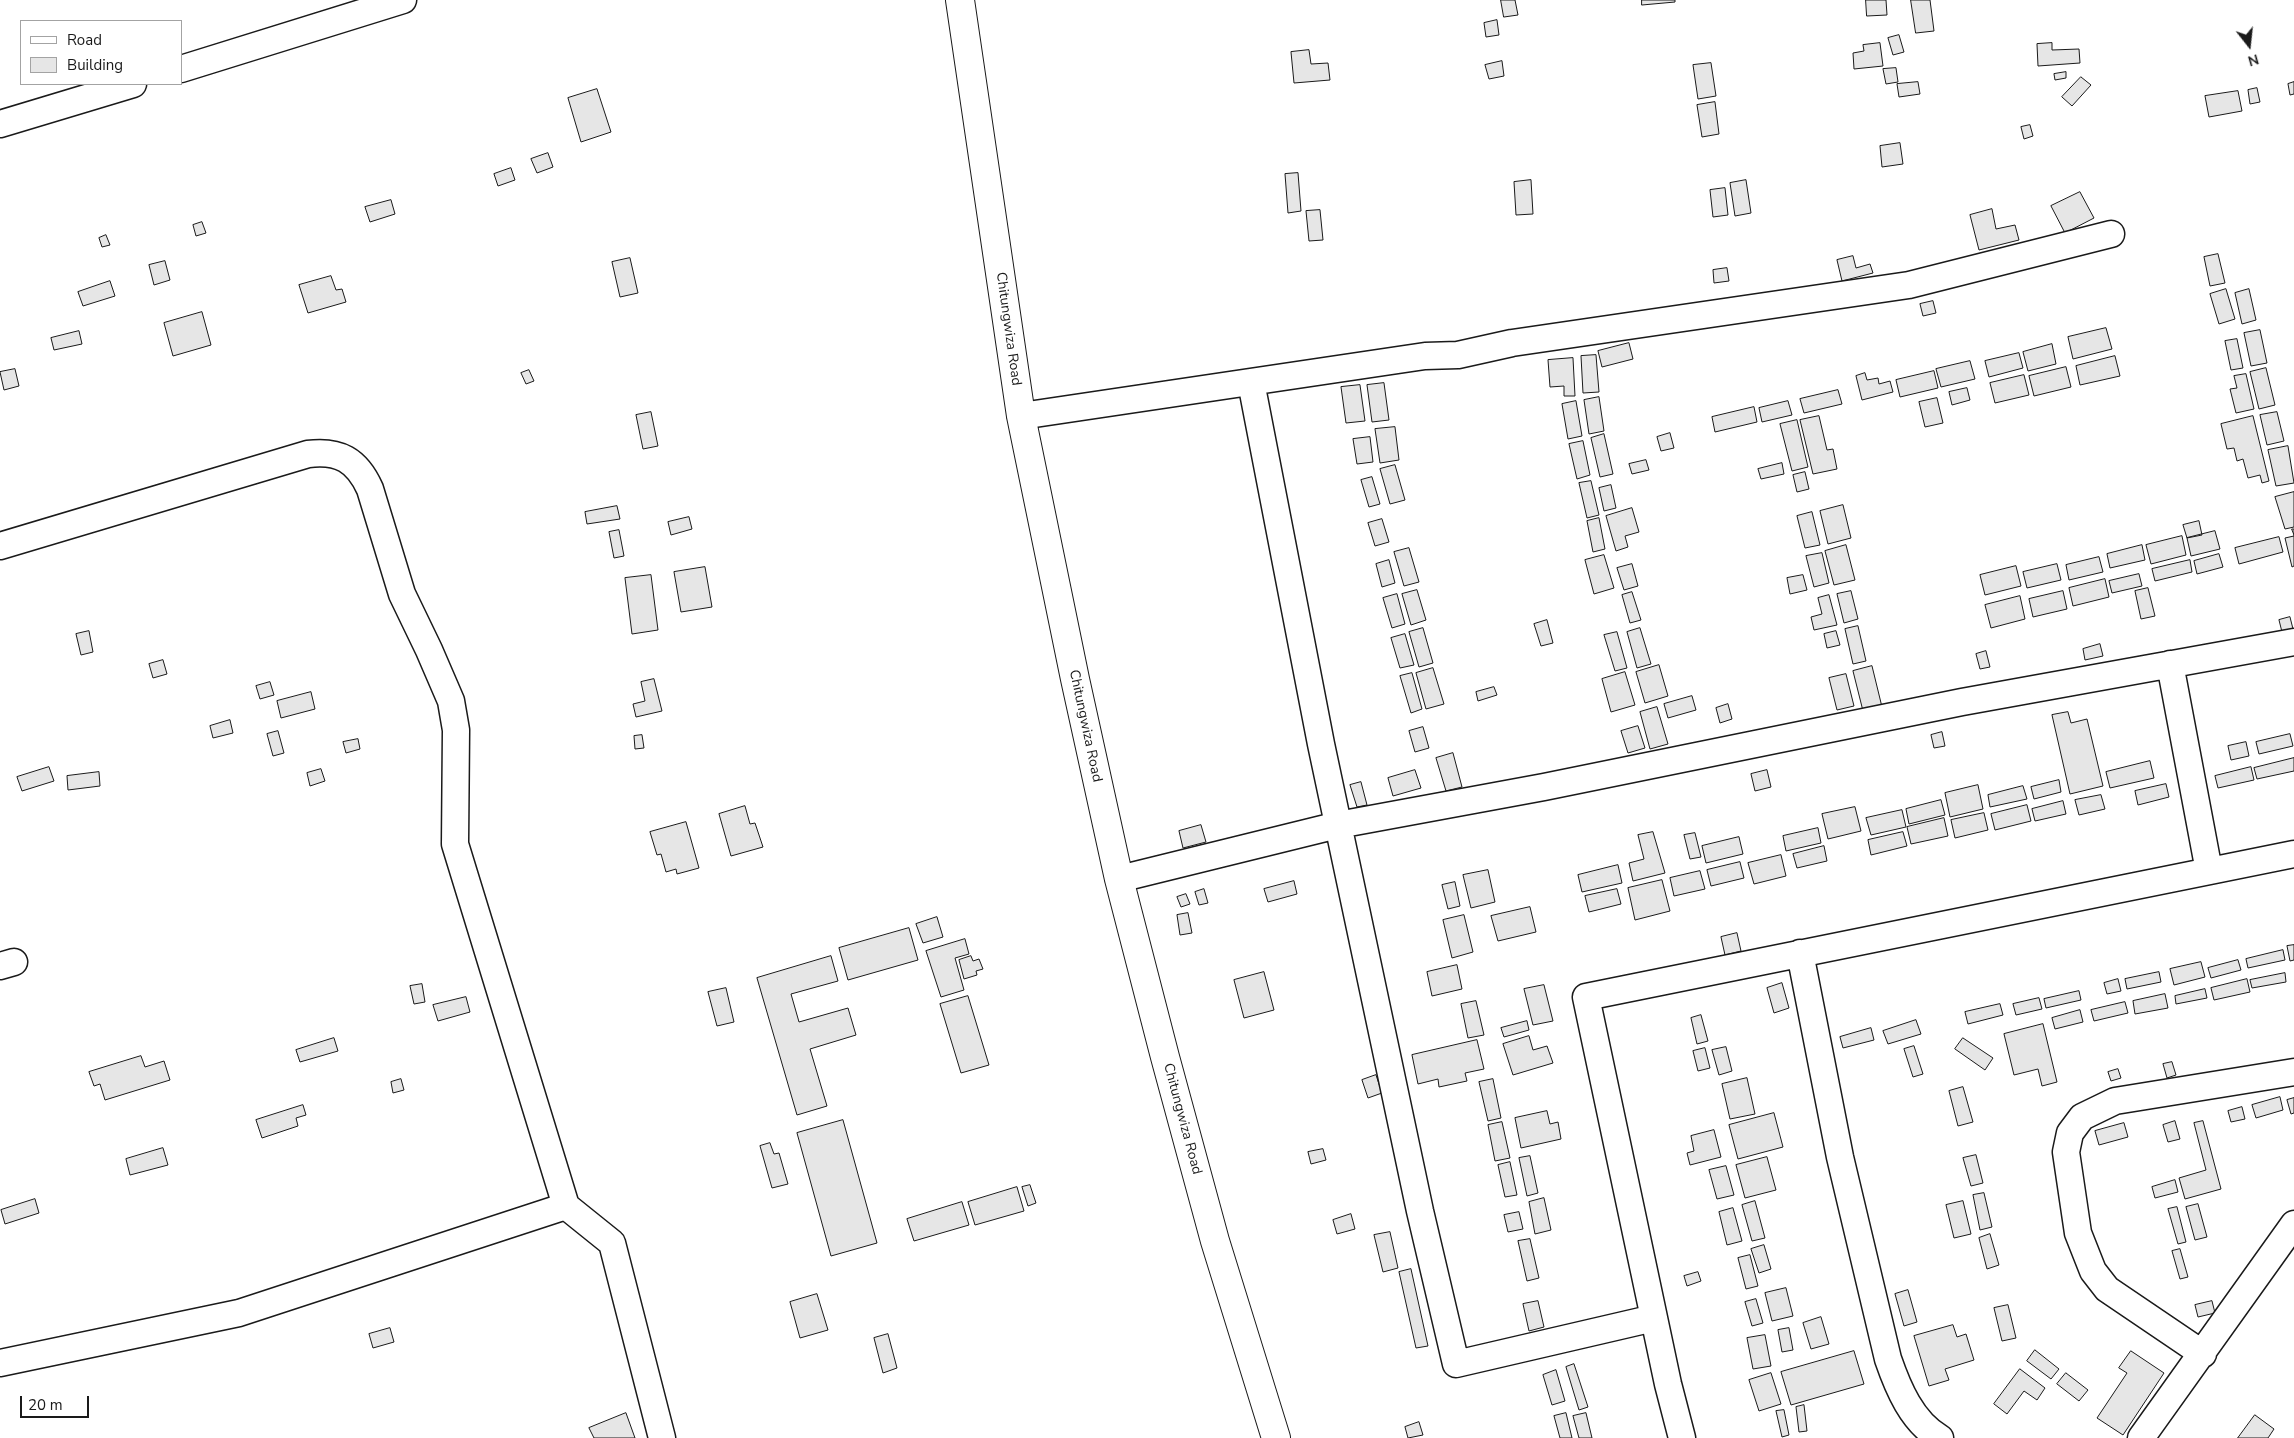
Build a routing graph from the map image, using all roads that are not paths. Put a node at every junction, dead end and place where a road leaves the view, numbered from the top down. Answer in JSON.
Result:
{"nodes":[{"id":1,"x":403,"y":0,"type":"edge"},
{"id":2,"x":960,"y":0,"type":"edge"},
{"id":3,"x":182,"y":69,"type":"edge"},
{"id":4,"x":130,"y":85,"type":"edge"},
{"id":5,"x":0,"y":124,"type":"edge"},
{"id":6,"x":2111,"y":234,"type":"dead end"},
{"id":7,"x":1251,"y":382,"type":"junction"},
{"id":8,"x":1021,"y":416,"type":"junction"},
{"id":9,"x":0,"y":546,"type":"edge"},
{"id":10,"x":2294,"y":642,"type":"edge"},
{"id":11,"x":2170,"y":664,"type":"junction"},
{"id":12,"x":1338,"y":825,"type":"junction"},
{"id":13,"x":2294,"y":854,"type":"edge"},
{"id":14,"x":2209,"y":870,"type":"junction"},
{"id":15,"x":1119,"y":880,"type":"junction"},
{"id":16,"x":1800,"y":953,"type":"junction"},
{"id":17,"x":2294,"y":1072,"type":"edge"},
{"id":18,"x":566,"y":1206,"type":"junction"},
{"id":19,"x":2294,"y":1224,"type":"edge"},
{"id":20,"x":1654,"y":1318,"type":"junction"},
{"id":21,"x":2203,"y":1354,"type":"junction"},
{"id":22,"x":0,"y":1363,"type":"edge"},
{"id":23,"x":662,"y":1438,"type":"edge"},
{"id":24,"x":1276,"y":1438,"type":"edge"},
{"id":25,"x":1682,"y":1438,"type":"edge"},
{"id":26,"x":1940,"y":1438,"type":"edge"},
{"id":27,"x":2141,"y":1438,"type":"edge"}],
"edges":[{"from":1,"to":3,"type":"street"},
{"from":2,"to":8,"type":"main road","name":"Chitungwiza Road"},
{"from":4,"to":5,"type":"street"},
{"from":6,"to":7,"type":"street"},
{"from":7,"to":8,"type":"street"},
{"from":7,"to":12,"type":"street"},
{"from":8,"to":15,"type":"main road","name":"Chitungwiza Road"},
{"from":9,"to":18,"type":"street"},
{"from":10,"to":11,"type":"street"},
{"from":11,"to":12,"type":"street"},
{"from":11,"to":14,"type":"street"},
{"from":12,"to":15,"type":"street"},
{"from":12,"to":20,"type":"street"},
{"from":13,"to":14,"type":"street"},
{"from":14,"to":16,"type":"street"},
{"from":15,"to":24,"type":"main road","name":"Chitungwiza Road"},
{"from":16,"to":20,"type":"street"},
{"from":16,"to":26,"type":"street"},
{"from":17,"to":21,"type":"street"},
{"from":18,"to":22,"type":"street"},
{"from":18,"to":23,"type":"street"},
{"from":19,"to":21,"type":"street"},
{"from":20,"to":25,"type":"street"},
{"from":21,"to":27,"type":"street"}]}
